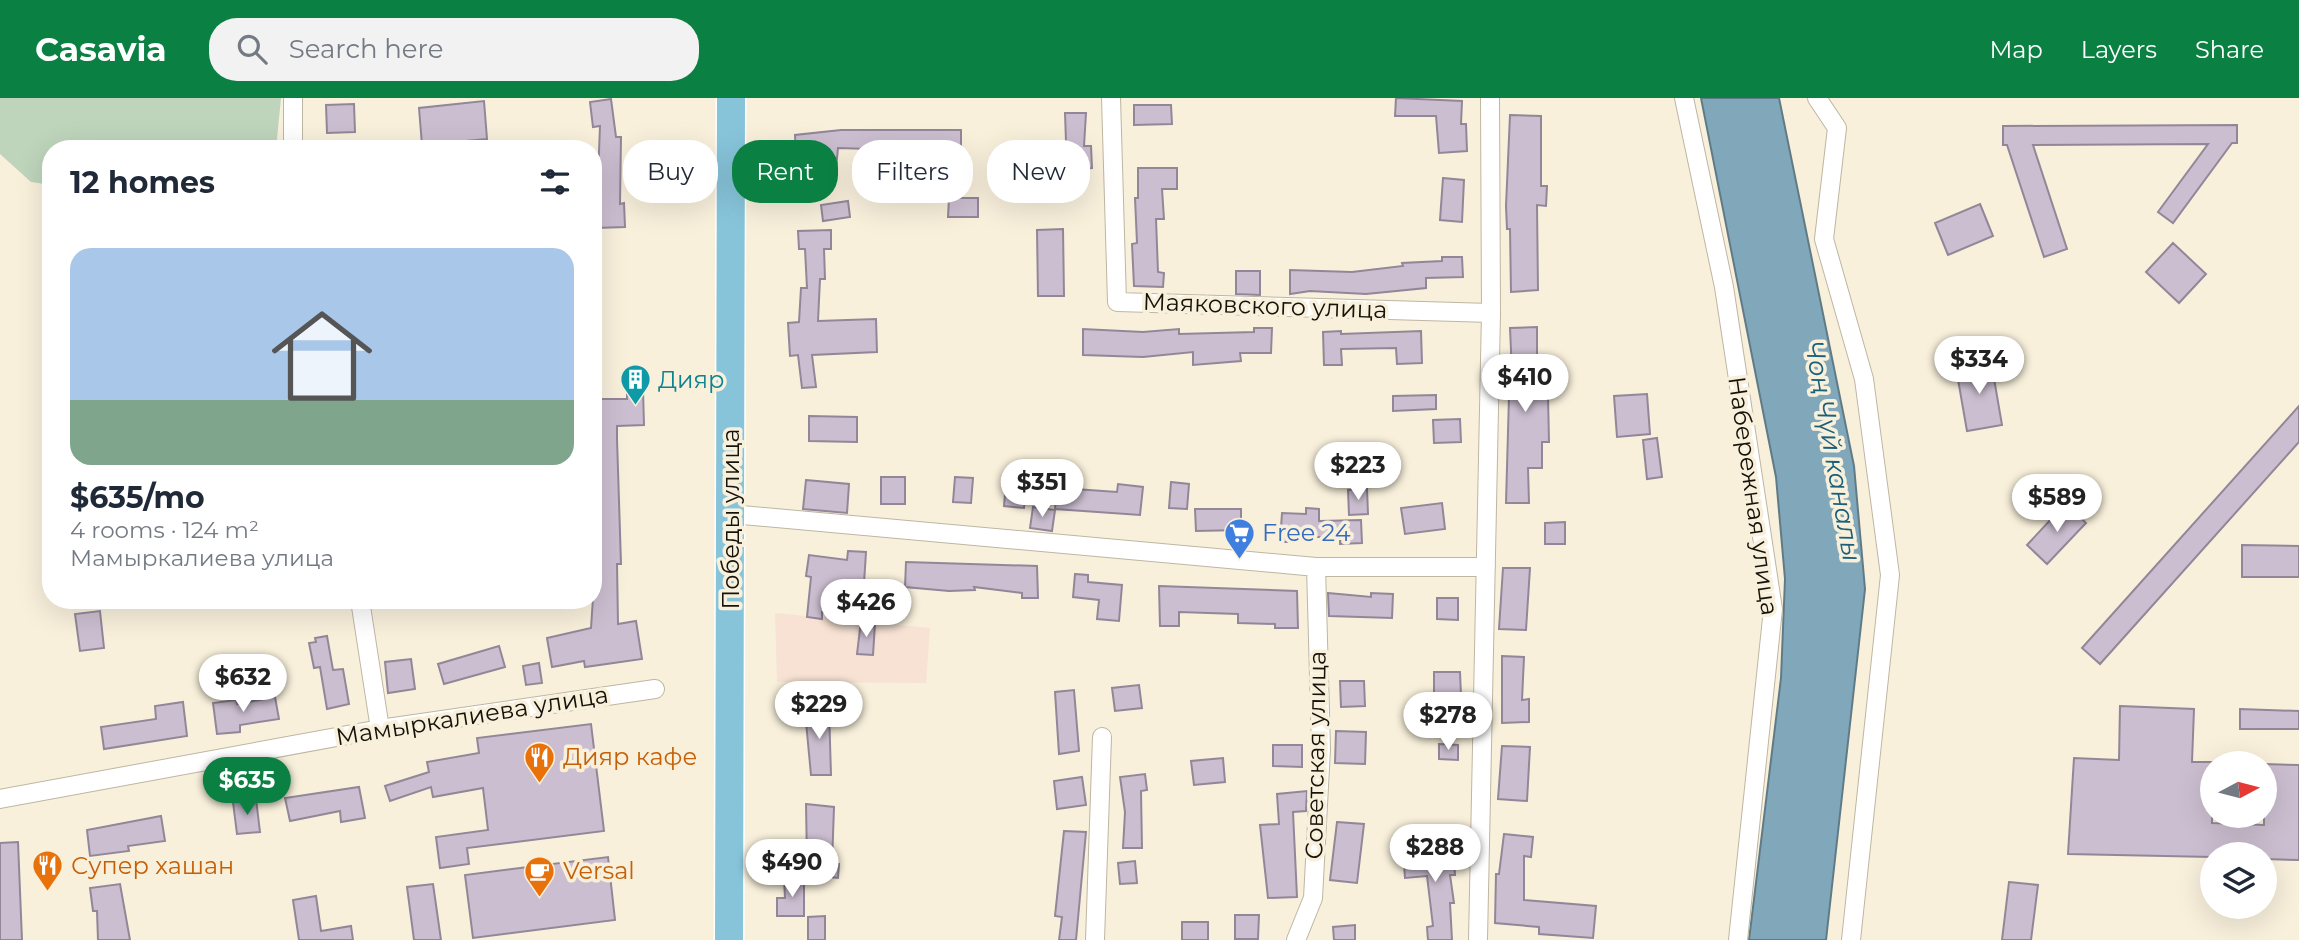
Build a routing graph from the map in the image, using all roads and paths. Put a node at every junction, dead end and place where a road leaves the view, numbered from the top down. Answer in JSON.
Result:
{"nodes":[{"id":1,"x":293,"y":98,"type":"edge"},
{"id":2,"x":731,"y":98,"type":"edge"},
{"id":3,"x":1111,"y":98,"type":"edge"},
{"id":4,"x":1490,"y":98,"type":"edge"},
{"id":5,"x":1684,"y":98,"type":"edge"},
{"id":6,"x":1817,"y":98,"type":"edge"},
{"id":7,"x":293,"y":140,"type":"edge"},
{"id":8,"x":1491,"y":313,"type":"junction"},
{"id":9,"x":731,"y":514,"type":"junction"},
{"id":10,"x":1316,"y":567,"type":"junction"},
{"id":11,"x":1486,"y":567,"type":"junction"},
{"id":12,"x":361,"y":609,"type":"edge"},
{"id":13,"x":655,"y":689,"type":"dead end"},
{"id":14,"x":380,"y":729,"type":"junction"},
{"id":15,"x":1102,"y":737,"type":"dead end"},
{"id":16,"x":0,"y":799,"type":"edge"},
{"id":17,"x":729,"y":940,"type":"edge"},
{"id":18,"x":1095,"y":940,"type":"edge"},
{"id":19,"x":1296,"y":940,"type":"edge"},
{"id":20,"x":1478,"y":940,"type":"edge"},
{"id":21,"x":1738,"y":940,"type":"edge"},
{"id":22,"x":1851,"y":940,"type":"edge"}],
"edges":[{"from":1,"to":7,"type":"street"},
{"from":2,"to":9,"type":"main road","name":"Победы улица"},
{"from":3,"to":8,"type":"street","name":"Маяковского улица"},
{"from":4,"to":8,"type":"street"},
{"from":5,"to":21,"type":"street","name":"Набережная улица"},
{"from":6,"to":22,"type":"street"},
{"from":8,"to":11,"type":"street"},
{"from":9,"to":10,"type":"street"},
{"from":9,"to":17,"type":"main road","name":"Победы улица"},
{"from":10,"to":11,"type":"street"},
{"from":10,"to":19,"type":"street","name":"Советская улица"},
{"from":11,"to":20,"type":"street"},
{"from":12,"to":14,"type":"street"},
{"from":13,"to":14,"type":"street","name":"Мамыркалиева улица"},
{"from":14,"to":16,"type":"street","name":"Мамыркалиева улица"},
{"from":15,"to":18,"type":"street"}]}
